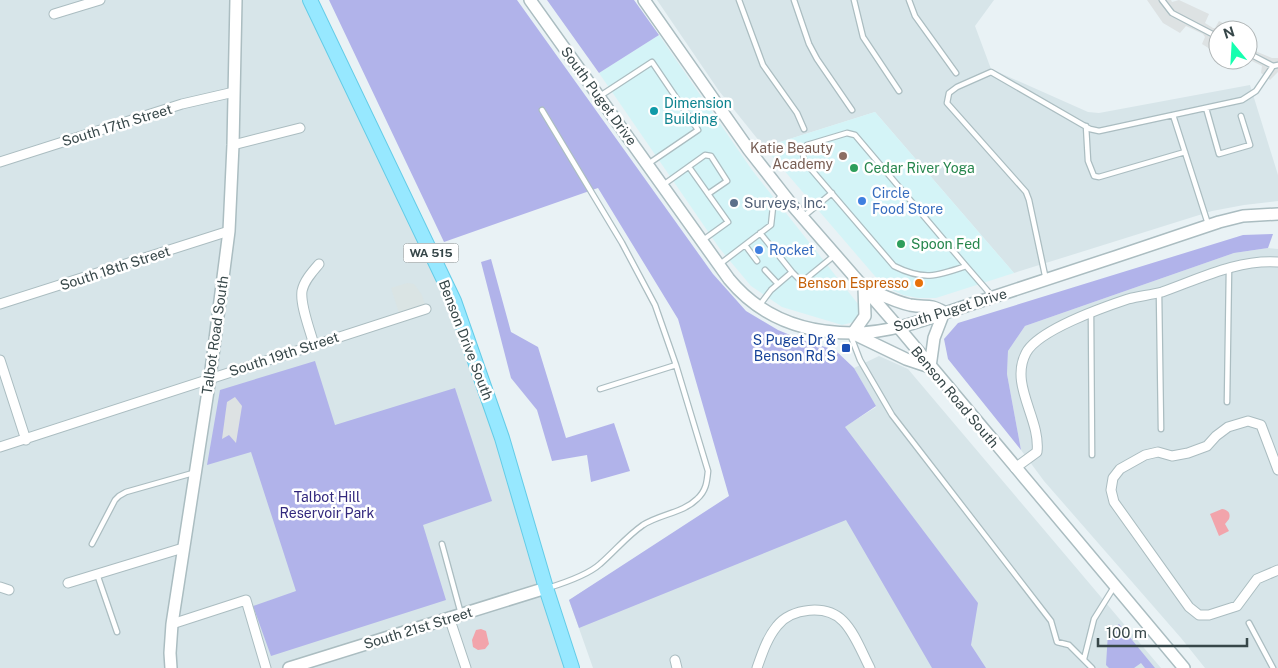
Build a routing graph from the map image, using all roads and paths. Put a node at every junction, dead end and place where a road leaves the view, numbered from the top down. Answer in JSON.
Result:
{"nodes":[{"id":1,"x":100,"y":0,"type":"edge"},
{"id":2,"x":236,"y":0,"type":"edge"},
{"id":3,"x":310,"y":0,"type":"edge"},
{"id":4,"x":530,"y":0,"type":"edge"},
{"id":5,"x":644,"y":0,"type":"edge"},
{"id":6,"x":738,"y":0,"type":"edge"},
{"id":7,"x":794,"y":0,"type":"edge"},
{"id":8,"x":854,"y":0,"type":"edge"},
{"id":9,"x":909,"y":0,"type":"edge"},
{"id":10,"x":1162,"y":0,"type":"edge"},
{"id":11,"x":54,"y":14,"type":"dead end"},
{"id":12,"x":1208,"y":32,"type":"edge"},
{"id":13,"x":1258,"y":57,"type":"edge"},
{"id":14,"x":1276,"y":65,"type":"edge"},
{"id":15,"x":956,"y":73,"type":"dead end"},
{"id":16,"x":899,"y":91,"type":"dead end"},
{"id":17,"x":234,"y":92,"type":"junction"},
{"id":18,"x":599,"y":97,"type":"junction"},
{"id":19,"x":1206,"y":108,"type":"junction"},
{"id":20,"x":542,"y":110,"type":"dead end"},
{"id":21,"x":852,"y":110,"type":"dead end"},
{"id":22,"x":1173,"y":115,"type":"junction"},
{"id":23,"x":1241,"y":116,"type":"dead end"},
{"id":24,"x":1086,"y":126,"type":"junction"},
{"id":25,"x":300,"y":128,"type":"dead end"},
{"id":26,"x":804,"y":129,"type":"dead end"},
{"id":27,"x":233,"y":145,"type":"junction"},
{"id":28,"x":1185,"y":152,"type":"junction"},
{"id":29,"x":0,"y":162,"type":"edge"},
{"id":30,"x":647,"y":164,"type":"junction"},
{"id":31,"x":689,"y":167,"type":"junction"},
{"id":32,"x":662,"y":186,"type":"junction"},
{"id":33,"x":783,"y":193,"type":"junction"},
{"id":34,"x":832,"y":193,"type":"junction"},
{"id":35,"x":708,"y":194,"type":"junction"},
{"id":36,"x":1278,"y":214,"type":"edge"},
{"id":37,"x":803,"y":217,"type":"junction"},
{"id":38,"x":1208,"y":225,"type":"junction"},
{"id":39,"x":229,"y":231,"type":"junction"},
{"id":40,"x":760,"y":233,"type":"junction"},
{"id":41,"x":702,"y":241,"type":"junction"},
{"id":42,"x":745,"y":245,"type":"junction"},
{"id":43,"x":773,"y":249,"type":"dead end"},
{"id":44,"x":836,"y":255,"type":"junction"},
{"id":45,"x":780,"y":257,"type":"dead end"},
{"id":46,"x":758,"y":261,"type":"dead end"},
{"id":47,"x":1278,"y":262,"type":"edge"},
{"id":48,"x":319,"y":264,"type":"dead end"},
{"id":49,"x":719,"y":265,"type":"junction"},
{"id":50,"x":966,"y":266,"type":"junction"},
{"id":51,"x":1229,"y":269,"type":"junction"},
{"id":52,"x":765,"y":270,"type":"dead end"},
{"id":53,"x":792,"y":272,"type":"junction"},
{"id":54,"x":1046,"y":280,"type":"junction"},
{"id":55,"x":778,"y":284,"type":"junction"},
{"id":56,"x":864,"y":287,"type":"junction"},
{"id":57,"x":1159,"y":293,"type":"junction"},
{"id":58,"x":993,"y":297,"type":"junction"},
{"id":59,"x":0,"y":304,"type":"edge"},
{"id":60,"x":758,"y":308,"type":"junction"},
{"id":61,"x":426,"y":309,"type":"dead end"},
{"id":62,"x":944,"y":312,"type":"junction"},
{"id":63,"x":1091,"y":314,"type":"junction"},
{"id":64,"x":899,"y":328,"type":"junction"},
{"id":65,"x":852,"y":333,"type":"junction"},
{"id":66,"x":314,"y":345,"type":"junction"},
{"id":67,"x":0,"y":360,"type":"edge"},
{"id":68,"x":676,"y":365,"type":"junction"},
{"id":69,"x":930,"y":367,"type":"junction"},
{"id":70,"x":210,"y":378,"type":"junction"},
{"id":71,"x":600,"y":389,"type":"dead end"},
{"id":72,"x":1227,"y":402,"type":"dead end"},
{"id":73,"x":1161,"y":429,"type":"dead end"},
{"id":74,"x":26,"y":440,"type":"junction"},
{"id":75,"x":0,"y":448,"type":"edge"},
{"id":76,"x":1092,"y":455,"type":"dead end"},
{"id":77,"x":1015,"y":468,"type":"junction"},
{"id":78,"x":1278,"y":470,"type":"edge"},
{"id":79,"x":195,"y":472,"type":"junction"},
{"id":80,"x":92,"y":544,"type":"dead end"},
{"id":81,"x":442,"y":544,"type":"dead end"},
{"id":82,"x":184,"y":548,"type":"junction"},
{"id":83,"x":1278,"y":570,"type":"edge"},
{"id":84,"x":97,"y":574,"type":"junction"},
{"id":85,"x":68,"y":583,"type":"dead end"},
{"id":86,"x":1114,"y":586,"type":"junction"},
{"id":87,"x":546,"y":588,"type":"junction"},
{"id":88,"x":461,"y":614,"type":"junction"},
{"id":89,"x":449,"y":617,"type":"junction"},
{"id":90,"x":1249,"y":623,"type":"dead end"},
{"id":91,"x":172,"y":624,"type":"junction"},
{"id":92,"x":117,"y":632,"type":"dead end"},
{"id":93,"x":1084,"y":659,"type":"junction"},
{"id":94,"x":171,"y":668,"type":"edge"},
{"id":95,"x":266,"y":668,"type":"edge"},
{"id":96,"x":289,"y":668,"type":"edge"},
{"id":97,"x":466,"y":668,"type":"edge"},
{"id":98,"x":572,"y":668,"type":"edge"},
{"id":99,"x":756,"y":668,"type":"edge"},
{"id":100,"x":870,"y":668,"type":"edge"},
{"id":101,"x":1092,"y":668,"type":"edge"},
{"id":102,"x":1184,"y":668,"type":"edge"},
{"id":103,"x":1273,"y":668,"type":"edge"}],
"edges":[{"from":1,"to":11,"type":"street"},
{"from":2,"to":17,"type":"street","name":"Talbot Road South"},
{"from":3,"to":87,"type":"main road","name":"Benson Drive South","number":"WA 515"},
{"from":4,"to":18,"type":"street","name":"South Puget Drive"},
{"from":5,"to":33,"type":"street","name":"Benson Road South"},
{"from":6,"to":26,"type":"lane"},
{"from":7,"to":21,"type":"lane"},
{"from":8,"to":16,"type":"lane"},
{"from":9,"to":15,"type":"lane"},
{"from":10,"to":12,"type":"lane"},
{"from":13,"to":14,"type":"lane"},
{"from":14,"to":19,"type":"lane"},
{"from":17,"to":27,"type":"street","name":"Talbot Road South"},
{"from":17,"to":29,"type":"street","name":"South 17th Street"},
{"from":18,"to":30,"type":"street","name":"South Puget Drive"},
{"from":18,"to":30,"type":"lane"},
{"from":19,"to":22,"type":"lane"},
{"from":19,"to":23,"type":"lane"},
{"from":20,"to":68,"type":"lane"},
{"from":22,"to":24,"type":"lane"},
{"from":22,"to":28,"type":"lane"},
{"from":24,"to":28,"type":"lane"},
{"from":24,"to":54,"type":"lane"},
{"from":25,"to":27,"type":"street"},
{"from":27,"to":39,"type":"street","name":"Talbot Road South"},
{"from":28,"to":38,"type":"lane"},
{"from":30,"to":32,"type":"street","name":"South Puget Drive"},
{"from":31,"to":32,"type":"lane"},
{"from":31,"to":35,"type":"lane"},
{"from":31,"to":35,"type":"lane"},
{"from":32,"to":41,"type":"street","name":"South Puget Drive"},
{"from":33,"to":37,"type":"street","name":"Benson Road South"},
{"from":33,"to":40,"type":"lane"},
{"from":34,"to":37,"type":"lane"},
{"from":34,"to":50,"type":"lane"},
{"from":34,"to":50,"type":"lane"},
{"from":35,"to":41,"type":"lane"},
{"from":36,"to":38,"type":"street","name":"South Puget Drive"},
{"from":37,"to":44,"type":"street","name":"Benson Road South"},
{"from":38,"to":54,"type":"street","name":"South Puget Drive"},
{"from":39,"to":59,"type":"street","name":"South 18th Street"},
{"from":39,"to":70,"type":"street","name":"Talbot Road South"},
{"from":40,"to":42,"type":"lane"},
{"from":40,"to":43,"type":"lane"},
{"from":41,"to":49,"type":"street","name":"South Puget Drive"},
{"from":42,"to":46,"type":"lane"},
{"from":42,"to":49,"type":"lane"},
{"from":44,"to":53,"type":"lane"},
{"from":44,"to":56,"type":"street","name":"Benson Road South"},
{"from":45,"to":53,"type":"lane"},
{"from":47,"to":51,"type":"street"},
{"from":48,"to":66,"type":"street"},
{"from":49,"to":60,"type":"street","name":"South Puget Drive"},
{"from":50,"to":58,"type":"lane"},
{"from":51,"to":57,"type":"street"},
{"from":51,"to":72,"type":"lane"},
{"from":52,"to":55,"type":"lane"},
{"from":53,"to":55,"type":"lane"},
{"from":54,"to":58,"type":"street","name":"South Puget Drive"},
{"from":55,"to":60,"type":"lane"},
{"from":56,"to":62,"type":"street"},
{"from":56,"to":64,"type":"street","name":"Benson Road South"},
{"from":56,"to":65,"type":"street"},
{"from":57,"to":63,"type":"street"},
{"from":57,"to":73,"type":"lane"},
{"from":58,"to":62,"type":"street","name":"South Puget Drive"},
{"from":60,"to":65,"type":"street","name":"South Puget Drive"},
{"from":61,"to":66,"type":"street","name":"South 19th Street"},
{"from":62,"to":64,"type":"street","name":"South Puget Drive"},
{"from":62,"to":69,"type":"street"},
{"from":63,"to":76,"type":"lane"},
{"from":63,"to":77,"type":"street"},
{"from":64,"to":65,"type":"street","name":"South Puget Drive"},
{"from":64,"to":69,"type":"street","name":"Benson Road South"},
{"from":65,"to":69,"type":"street"},
{"from":65,"to":93,"type":"lane"},
{"from":66,"to":70,"type":"street","name":"South 19th Street"},
{"from":67,"to":74,"type":"street"},
{"from":68,"to":71,"type":"lane"},
{"from":68,"to":87,"type":"lane"},
{"from":69,"to":77,"type":"street","name":"Benson Road South"},
{"from":70,"to":74,"type":"street","name":"South 19th Street"},
{"from":70,"to":79,"type":"street","name":"Talbot Road South"},
{"from":74,"to":75,"type":"street","name":"South 19th Street"},
{"from":77,"to":86,"type":"street","name":"Benson Road South"},
{"from":78,"to":83,"type":"street"},
{"from":79,"to":80,"type":"lane"},
{"from":79,"to":82,"type":"street","name":"Talbot Road South"},
{"from":81,"to":88,"type":"lane"},
{"from":82,"to":84,"type":"street"},
{"from":82,"to":91,"type":"street","name":"Talbot Road South"},
{"from":84,"to":85,"type":"street"},
{"from":84,"to":92,"type":"lane"},
{"from":86,"to":93,"type":"lane"},
{"from":86,"to":102,"type":"street","name":"Benson Road South"},
{"from":87,"to":88,"type":"street","name":"South 21st Street"},
{"from":87,"to":98,"type":"main road","name":"Benson Drive South","number":"WA 515"},
{"from":88,"to":89,"type":"street","name":"South 21st Street"},
{"from":89,"to":96,"type":"street","name":"South 21st Street"},
{"from":89,"to":97,"type":"street"},
{"from":90,"to":103,"type":"lane"},
{"from":91,"to":94,"type":"street","name":"Talbot Road South"},
{"from":91,"to":95,"type":"street"},
{"from":93,"to":101,"type":"lane"},
{"from":99,"to":100,"type":"street"}]}
